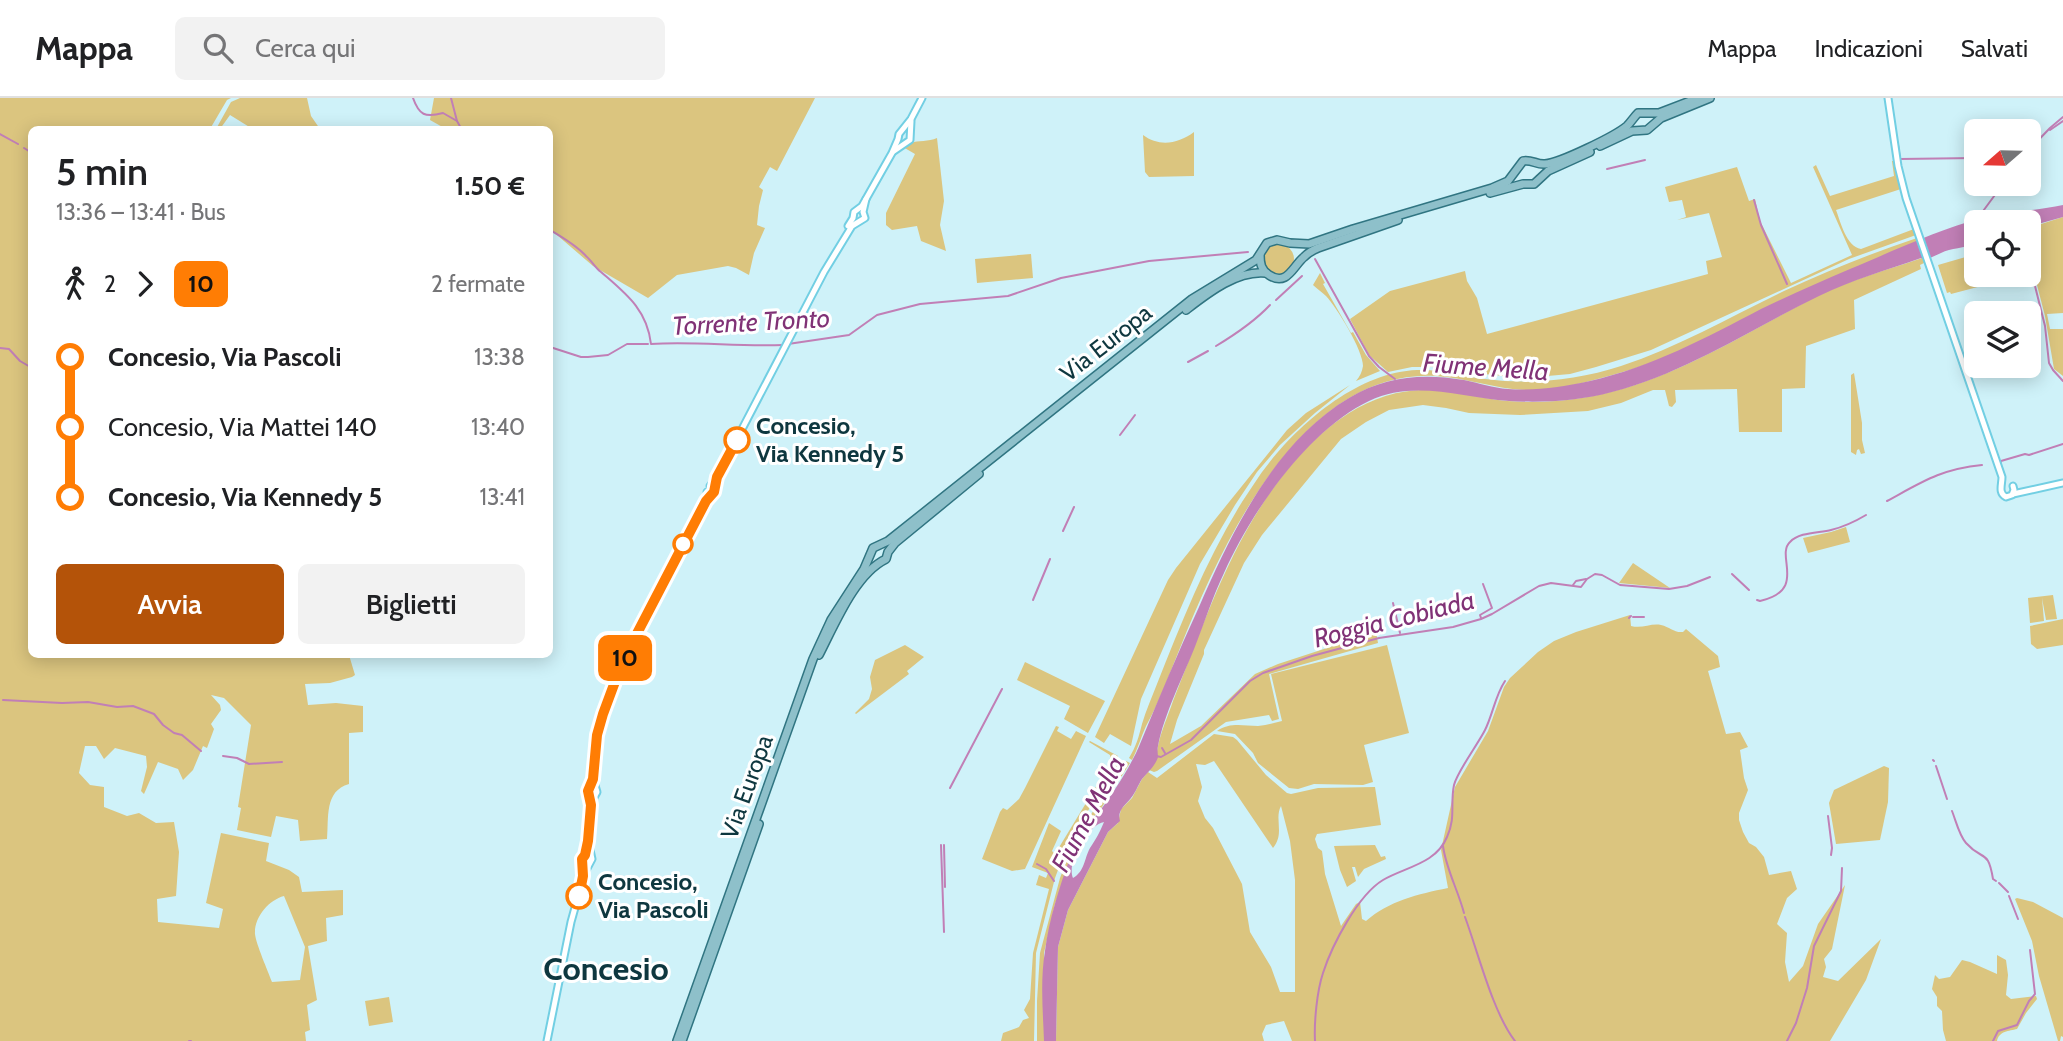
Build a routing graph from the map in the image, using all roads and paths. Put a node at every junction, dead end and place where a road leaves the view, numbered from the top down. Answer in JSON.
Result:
{"nodes":[{"id":1,"x":922,"y":98,"type":"edge"},
{"id":2,"x":1698,"y":98,"type":"edge"},
{"id":3,"x":1710,"y":98,"type":"edge"},
{"id":4,"x":1888,"y":98,"type":"edge"},
{"id":5,"x":1646,"y":112,"type":"junction"},
{"id":6,"x":1633,"y":118,"type":"junction"},
{"id":7,"x":1651,"y":125,"type":"junction"},
{"id":8,"x":1640,"y":131,"type":"junction"},
{"id":9,"x":906,"y":132,"type":"junction"},
{"id":10,"x":901,"y":141,"type":"junction"},
{"id":11,"x":1534,"y":161,"type":"junction"},
{"id":12,"x":1516,"y":173,"type":"junction"},
{"id":13,"x":1540,"y":178,"type":"junction"},
{"id":14,"x":1523,"y":184,"type":"junction"},
{"id":15,"x":861,"y":211,"type":"junction"},
{"id":16,"x":855,"y":220,"type":"junction"},
{"id":17,"x":1290,"y":243,"type":"junction"},
{"id":18,"x":1260,"y":255,"type":"junction"},
{"id":19,"x":1298,"y":263,"type":"junction"},
{"id":20,"x":1266,"y":273,"type":"junction"},
{"id":21,"x":2002,"y":477,"type":"junction"},
{"id":22,"x":2063,"y":483,"type":"edge"},
{"id":23,"x":2011,"y":485,"type":"junction"},
{"id":24,"x":2001,"y":487,"type":"junction"},
{"id":25,"x":2027,"y":490,"type":"junction"},
{"id":26,"x":2013,"y":494,"type":"junction"},
{"id":27,"x":880,"y":545,"type":"junction"},
{"id":28,"x":888,"y":552,"type":"junction"},
{"id":29,"x":872,"y":555,"type":"junction"},
{"id":30,"x":878,"y":562,"type":"junction"},
{"id":31,"x":547,"y":1041,"type":"edge"},
{"id":32,"x":677,"y":1041,"type":"edge"},
{"id":33,"x":682,"y":1041,"type":"edge"}],
"edges":[{"from":1,"to":9,"type":"street"},
{"from":2,"to":5,"type":"main road","name":"Via Europa"},
{"from":3,"to":7,"type":"main road","name":"Via Europa"},
{"from":4,"to":21,"type":"street"},
{"from":5,"to":6,"type":"main road","name":"Via Europa"},
{"from":5,"to":7,"type":"main road"},
{"from":6,"to":8,"type":"main road"},
{"from":6,"to":11,"type":"main road","name":"Via Europa"},
{"from":7,"to":8,"type":"main road","name":"Via Europa"},
{"from":8,"to":13,"type":"main road","name":"Via Europa"},
{"from":9,"to":10,"type":"street"},
{"from":9,"to":10,"type":"street"},
{"from":10,"to":15,"type":"street"},
{"from":11,"to":12,"type":"main road","name":"Via Europa"},
{"from":11,"to":13,"type":"main road"},
{"from":12,"to":14,"type":"main road"},
{"from":12,"to":17,"type":"main road","name":"Via Europa"},
{"from":13,"to":14,"type":"main road","name":"Via Europa"},
{"from":14,"to":19,"type":"main road","name":"Via Europa"},
{"from":15,"to":16,"type":"street"},
{"from":15,"to":16,"type":"street"},
{"from":16,"to":31,"type":"street"},
{"from":17,"to":18,"type":"main road","name":"Via Europa"},
{"from":17,"to":19,"type":"main road"},
{"from":18,"to":20,"type":"main road"},
{"from":18,"to":27,"type":"main road","name":"Via Europa"},
{"from":19,"to":20,"type":"main road","name":"Via Europa"},
{"from":20,"to":28,"type":"main road","name":"Via Europa"},
{"from":21,"to":23,"type":"street"},
{"from":21,"to":24,"type":"street"},
{"from":22,"to":25,"type":"street"},
{"from":23,"to":24,"type":"street"},
{"from":23,"to":25,"type":"street"},
{"from":23,"to":26,"type":"street"},
{"from":24,"to":26,"type":"street"},
{"from":25,"to":26,"type":"street"},
{"from":27,"to":28,"type":"main road"},
{"from":27,"to":29,"type":"main road","name":"Via Europa"},
{"from":28,"to":30,"type":"main road","name":"Via Europa"},
{"from":29,"to":30,"type":"main road"},
{"from":29,"to":32,"type":"main road","name":"Via Europa"},
{"from":30,"to":33,"type":"main road","name":"Via Europa"}]}
